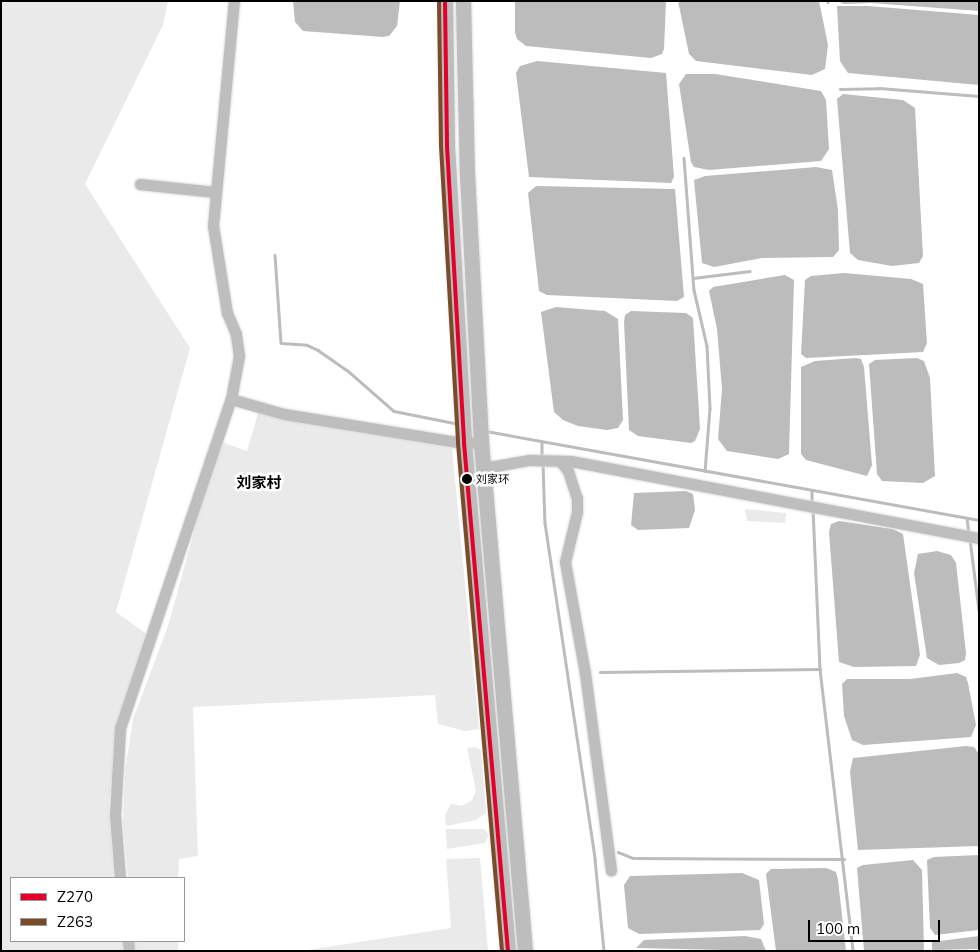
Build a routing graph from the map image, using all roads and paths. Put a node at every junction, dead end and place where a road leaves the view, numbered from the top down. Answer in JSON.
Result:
{"nodes":[{"id":1,"x":234,"y":1,"type":"edge"},
{"id":2,"x":445,"y":1,"type":"edge"},
{"id":3,"x":463,"y":1,"type":"edge"},
{"id":4,"x":140,"y":184,"type":"dead end"},
{"id":5,"x":214,"y":192,"type":"junction"},
{"id":6,"x":231,"y":399,"type":"junction"},
{"id":7,"x":481,"y":442,"type":"junction"},
{"id":8,"x":464,"y":443,"type":"junction"},
{"id":9,"x":560,"y":461,"type":"junction"},
{"id":10,"x":484,"y":468,"type":"junction"},
{"id":11,"x":979,"y":538,"type":"edge"},
{"id":12,"x":611,"y":870,"type":"dead end"},
{"id":13,"x":120,"y":877,"type":"edge"},
{"id":14,"x":508,"y":951,"type":"edge"},
{"id":15,"x":525,"y":951,"type":"edge"}],
"edges":[{"from":1,"to":5,"type":"street"},
{"from":2,"to":8,"type":"main road"},
{"from":3,"to":7,"type":"main road"},
{"from":4,"to":5,"type":"street"},
{"from":5,"to":6,"type":"street"},
{"from":6,"to":8,"type":"street"},
{"from":6,"to":13,"type":"street"},
{"from":7,"to":8,"type":"street"},
{"from":7,"to":10,"type":"main road"},
{"from":8,"to":14,"type":"main road"},
{"from":9,"to":10,"type":"street"},
{"from":9,"to":11,"type":"street"},
{"from":9,"to":12,"type":"street"},
{"from":10,"to":15,"type":"main road"}]}
